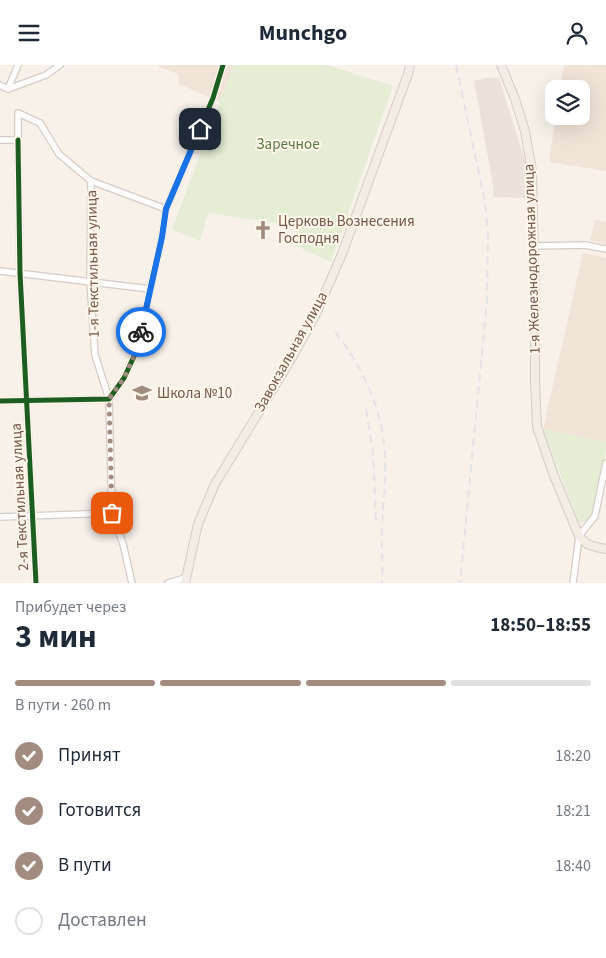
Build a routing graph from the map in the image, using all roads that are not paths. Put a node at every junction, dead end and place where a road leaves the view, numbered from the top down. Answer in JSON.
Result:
{"nodes":[{"id":1,"x":18,"y":65,"type":"edge"},
{"id":2,"x":60,"y":65,"type":"edge"},
{"id":3,"x":223,"y":65,"type":"edge"},
{"id":4,"x":410,"y":65,"type":"edge"},
{"id":5,"x":501,"y":65,"type":"edge"},
{"id":6,"x":0,"y":85,"type":"edge"},
{"id":7,"x":8,"y":89,"type":"junction"},
{"id":8,"x":18,"y":139,"type":"junction"},
{"id":9,"x":0,"y":140,"type":"edge"},
{"id":10,"x":91,"y":181,"type":"junction"},
{"id":11,"x":166,"y":209,"type":"junction"},
{"id":12,"x":534,"y":246,"type":"junction"},
{"id":13,"x":606,"y":249,"type":"edge"},
{"id":14,"x":0,"y":271,"type":"edge"},
{"id":15,"x":20,"y":273,"type":"junction"},
{"id":16,"x":90,"y":282,"type":"junction"},
{"id":17,"x":150,"y":289,"type":"junction"},
{"id":18,"x":27,"y":399,"type":"junction"},
{"id":19,"x":109,"y":399,"type":"junction"},
{"id":20,"x":0,"y":401,"type":"edge"},
{"id":21,"x":606,"y":463,"type":"edge"},
{"id":22,"x":112,"y":513,"type":"junction"},
{"id":23,"x":33,"y":516,"type":"junction"},
{"id":24,"x":0,"y":517,"type":"edge"},
{"id":25,"x":579,"y":536,"type":"junction"},
{"id":26,"x":606,"y":549,"type":"edge"},
{"id":27,"x":185,"y":581,"type":"edge"},
{"id":28,"x":36,"y":583,"type":"edge"},
{"id":29,"x":132,"y":583,"type":"edge"},
{"id":30,"x":168,"y":583,"type":"edge"},
{"id":31,"x":573,"y":583,"type":"edge"}],
"edges":[{"from":1,"to":7,"type":"street"},
{"from":2,"to":7,"type":"street"},
{"from":3,"to":11,"type":"street"},
{"from":4,"to":27,"type":"main road","name":"Завокзальная улица"},
{"from":5,"to":12,"type":"main road","name":"1-я Железнодорожная улица"},
{"from":6,"to":7,"type":"street"},
{"from":8,"to":9,"type":"street"},
{"from":8,"to":10,"type":"street","name":"2-я Текстильная улица"},
{"from":8,"to":15,"type":"street","name":"2-я Текстильная улица"},
{"from":10,"to":11,"type":"street"},
{"from":10,"to":16,"type":"street","name":"1-я Текстильная улица"},
{"from":11,"to":17,"type":"street"},
{"from":12,"to":13,"type":"street"},
{"from":12,"to":25,"type":"main road","name":"1-я Железнодорожная улица"},
{"from":14,"to":15,"type":"street"},
{"from":15,"to":16,"type":"street"},
{"from":15,"to":18,"type":"street","name":"2-я Текстильная улица"},
{"from":16,"to":17,"type":"street"},
{"from":16,"to":19,"type":"street","name":"1-я Текстильная улица"},
{"from":17,"to":19,"type":"street"},
{"from":18,"to":19,"type":"street"},
{"from":18,"to":20,"type":"street"},
{"from":18,"to":23,"type":"street","name":"2-я Текстильная улица"},
{"from":19,"to":22,"type":"street","name":"1-я Текстильная улица"},
{"from":21,"to":25,"type":"street"},
{"from":22,"to":23,"type":"street"},
{"from":22,"to":29,"type":"street","name":"1-я Текстильная улица"},
{"from":23,"to":24,"type":"street"},
{"from":23,"to":28,"type":"street","name":"2-я Текстильная улица"},
{"from":25,"to":26,"type":"main road"},
{"from":25,"to":31,"type":"street"},
{"from":27,"to":30,"type":"street"}]}
